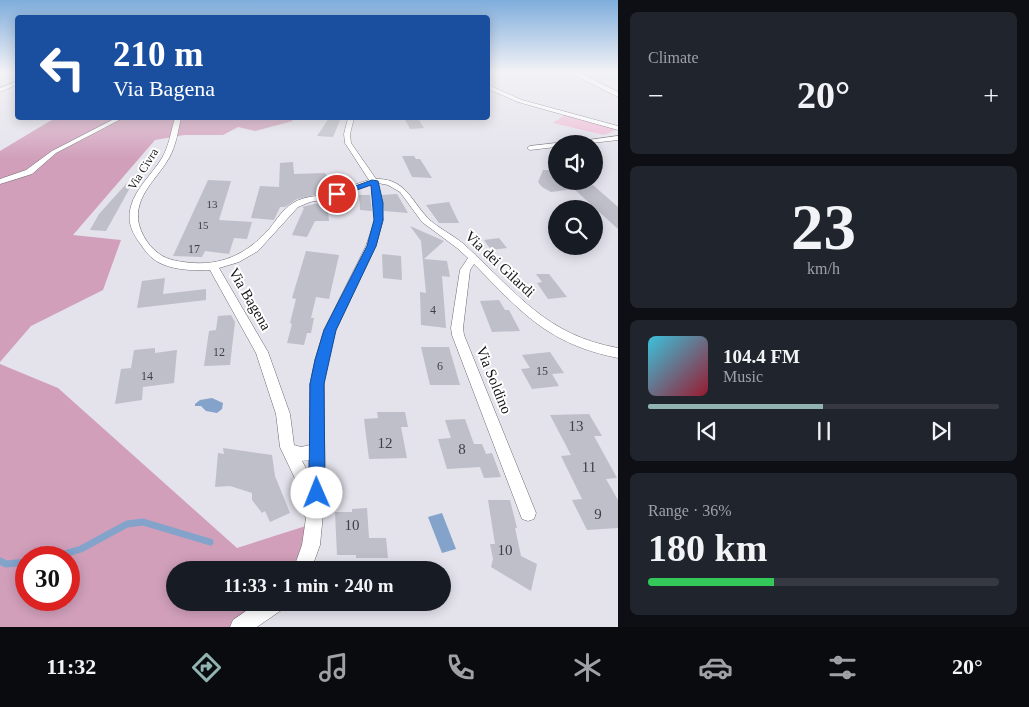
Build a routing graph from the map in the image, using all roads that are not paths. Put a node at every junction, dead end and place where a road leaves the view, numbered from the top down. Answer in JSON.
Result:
{"nodes":[{"id":1,"x":518,"y":100,"type":"edge"},
{"id":2,"x":116,"y":120,"type":"edge"},
{"id":3,"x":178,"y":120,"type":"edge"},
{"id":4,"x":350,"y":120,"type":"edge"},
{"id":5,"x":618,"y":128,"type":"edge"},
{"id":6,"x":618,"y":138,"type":"edge"},
{"id":7,"x":603,"y":140,"type":"edge"},
{"id":8,"x":548,"y":145,"type":"edge"},
{"id":9,"x":530,"y":148,"type":"dead end"},
{"id":10,"x":374,"y":181,"type":"junction"},
{"id":11,"x":0,"y":182,"type":"edge"},
{"id":12,"x":473,"y":258,"type":"junction"},
{"id":13,"x":214,"y":268,"type":"junction"},
{"id":14,"x":618,"y":353,"type":"edge"},
{"id":15,"x":289,"y":451,"type":"junction"},
{"id":16,"x":317,"y":451,"type":"junction"},
{"id":17,"x":528,"y":513,"type":"dead end"},
{"id":18,"x":312,"y":524,"type":"junction"},
{"id":19,"x":305,"y":561,"type":"edge"},
{"id":20,"x":263,"y":611,"type":"edge"},
{"id":21,"x":240,"y":627,"type":"edge"}],
"edges":[{"from":1,"to":5,"type":"street"},
{"from":2,"to":11,"type":"street"},
{"from":3,"to":13,"type":"street","name":"Via Civra"},
{"from":4,"to":10,"type":"street"},
{"from":6,"to":7,"type":"street"},
{"from":8,"to":9,"type":"street"},
{"from":10,"to":12,"type":"street","name":"Via dei Gilardi"},
{"from":10,"to":13,"type":"street","name":"Via Bagena"},
{"from":10,"to":16,"type":"street"},
{"from":12,"to":14,"type":"street","name":"Via dei Gilardi"},
{"from":12,"to":17,"type":"street","name":"Via Soldino"},
{"from":13,"to":15,"type":"street","name":"Via Bagena"},
{"from":15,"to":16,"type":"street"},
{"from":15,"to":18,"type":"street","name":"Via Bagena"},
{"from":16,"to":18,"type":"street"},
{"from":18,"to":19,"type":"street"},
{"from":20,"to":21,"type":"street"}]}
